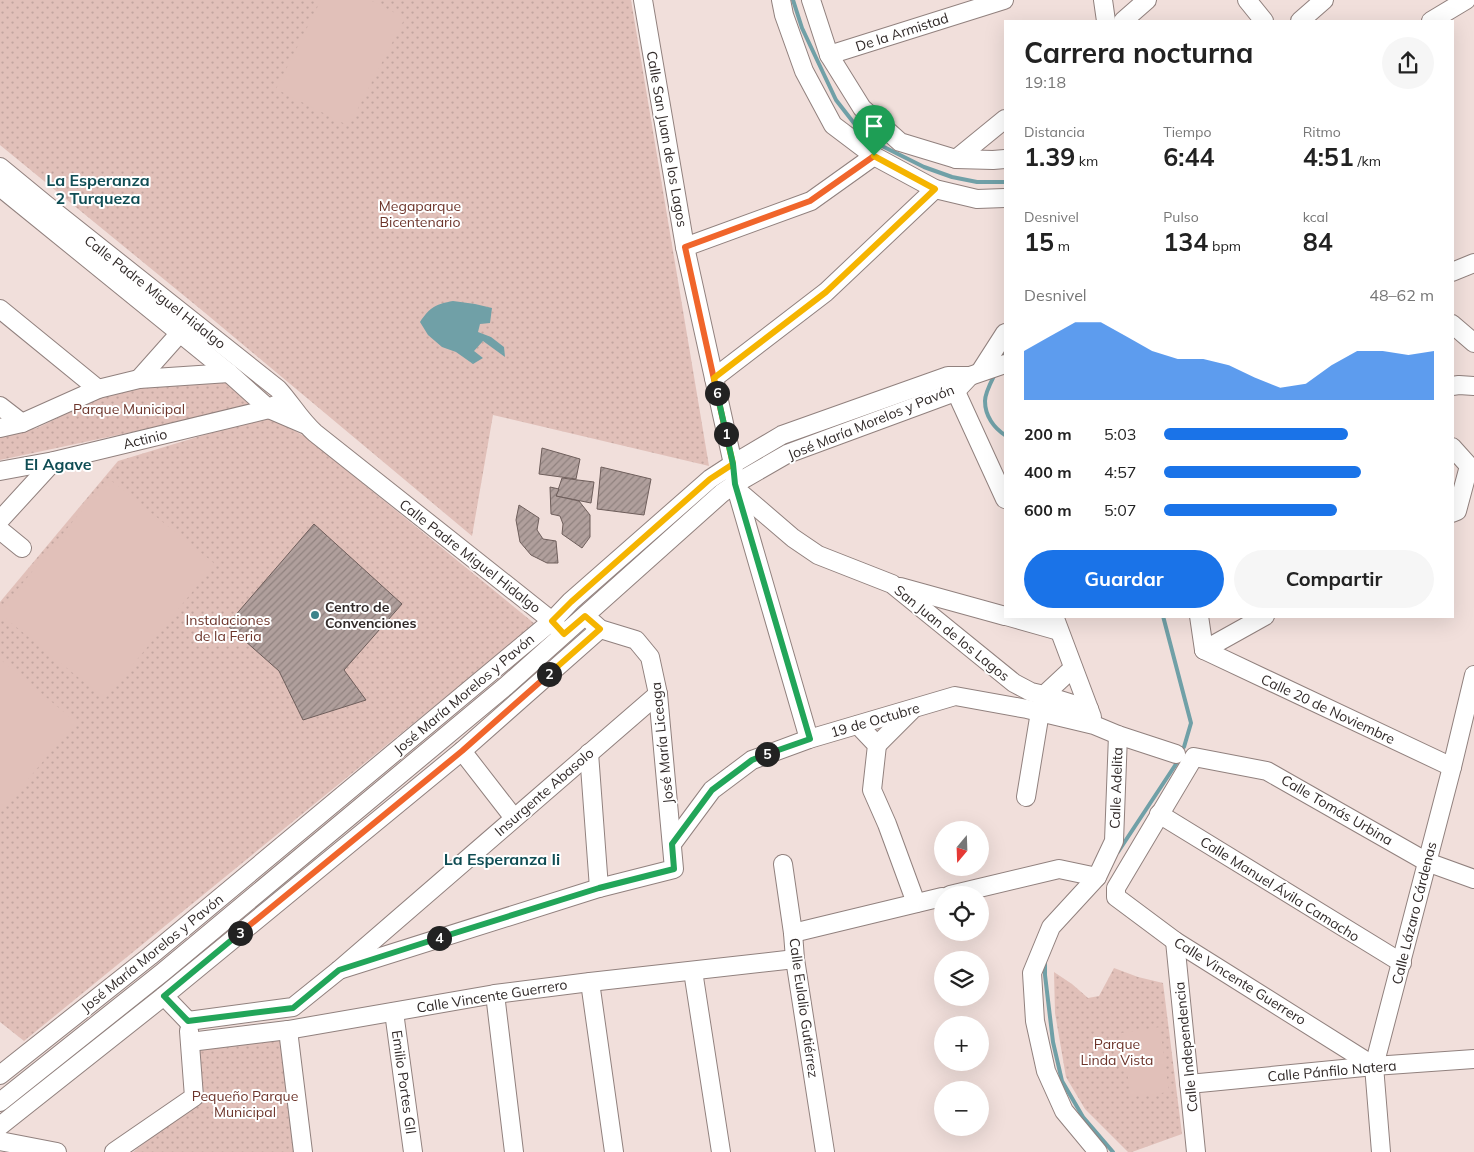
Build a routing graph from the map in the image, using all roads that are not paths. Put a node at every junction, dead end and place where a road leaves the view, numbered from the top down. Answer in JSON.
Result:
{"nodes":[{"id":1,"x":643,"y":0,"type":"edge"},
{"id":2,"x":781,"y":0,"type":"edge"},
{"id":3,"x":811,"y":0,"type":"edge"},
{"id":4,"x":1000,"y":0,"type":"edge"},
{"id":5,"x":1103,"y":0,"type":"edge"},
{"id":6,"x":1147,"y":0,"type":"edge"},
{"id":7,"x":1248,"y":0,"type":"edge"},
{"id":8,"x":1324,"y":0,"type":"edge"},
{"id":9,"x":1466,"y":0,"type":"edge"},
{"id":10,"x":1106,"y":20,"type":"edge"},
{"id":11,"x":1124,"y":20,"type":"edge"},
{"id":12,"x":1263,"y":20,"type":"edge"},
{"id":13,"x":1301,"y":20,"type":"edge"},
{"id":14,"x":1433,"y":20,"type":"edge"},
{"id":15,"x":829,"y":55,"type":"junction"},
{"id":16,"x":1004,"y":119,"type":"edge"},
{"id":17,"x":874,"y":156,"type":"junction"},
{"id":18,"x":956,"y":159,"type":"junction"},
{"id":19,"x":1004,"y":159,"type":"edge"},
{"id":20,"x":0,"y":167,"type":"edge"},
{"id":21,"x":0,"y":187,"type":"edge"},
{"id":22,"x":935,"y":189,"type":"junction"},
{"id":23,"x":1004,"y":198,"type":"edge"},
{"id":24,"x":40,"y":210,"type":"junction"},
{"id":25,"x":685,"y":247,"type":"junction"},
{"id":26,"x":1474,"y":263,"type":"edge"},
{"id":27,"x":1454,"y":271,"type":"edge"},
{"id":28,"x":0,"y":309,"type":"edge"},
{"id":29,"x":1454,"y":326,"type":"edge"},
{"id":30,"x":179,"y":334,"type":"junction"},
{"id":31,"x":1004,"y":334,"type":"edge"},
{"id":32,"x":1474,"y":343,"type":"edge"},
{"id":33,"x":1004,"y":364,"type":"edge"},
{"id":34,"x":229,"y":373,"type":"junction"},
{"id":35,"x":977,"y":373,"type":"junction"},
{"id":36,"x":948,"y":376,"type":"junction"},
{"id":37,"x":714,"y":378,"type":"junction"},
{"id":38,"x":139,"y":379,"type":"junction"},
{"id":39,"x":1454,"y":386,"type":"edge"},
{"id":40,"x":1474,"y":386,"type":"edge"},
{"id":41,"x":98,"y":389,"type":"junction"},
{"id":42,"x":955,"y":392,"type":"junction"},
{"id":43,"x":286,"y":398,"type":"junction"},
{"id":44,"x":0,"y":406,"type":"edge"},
{"id":45,"x":269,"y":409,"type":"junction"},
{"id":46,"x":22,"y":423,"type":"junction"},
{"id":47,"x":304,"y":424,"type":"junction"},
{"id":48,"x":0,"y":428,"type":"edge"},
{"id":49,"x":1454,"y":449,"type":"edge"},
{"id":50,"x":54,"y":461,"type":"junction"},
{"id":51,"x":733,"y":464,"type":"junction"},
{"id":52,"x":1471,"y":466,"type":"edge"},
{"id":53,"x":0,"y":471,"type":"edge"},
{"id":54,"x":736,"y":487,"type":"junction"},
{"id":55,"x":1004,"y":497,"type":"edge"},
{"id":56,"x":1454,"y":512,"type":"edge"},
{"id":57,"x":0,"y":520,"type":"edge"},
{"id":58,"x":0,"y":530,"type":"edge"},
{"id":59,"x":22,"y":548,"type":"dead end"},
{"id":60,"x":892,"y":584,"type":"junction"},
{"id":61,"x":571,"y":602,"type":"junction"},
{"id":62,"x":1004,"y":615,"type":"edge"},
{"id":63,"x":585,"y":616,"type":"junction"},
{"id":64,"x":1018,"y":618,"type":"edge"},
{"id":65,"x":1199,"y":618,"type":"edge"},
{"id":66,"x":1261,"y":618,"type":"edge"},
{"id":67,"x":1056,"y":624,"type":"edge"},
{"id":68,"x":558,"y":628,"type":"junction"},
{"id":69,"x":600,"y":629,"type":"junction"},
{"id":70,"x":1204,"y":650,"type":"junction"},
{"id":71,"x":1073,"y":668,"type":"junction"},
{"id":72,"x":1474,"y":675,"type":"edge"},
{"id":73,"x":658,"y":694,"type":"junction"},
{"id":74,"x":1037,"y":706,"type":"junction"},
{"id":75,"x":913,"y":708,"type":"junction"},
{"id":76,"x":1092,"y":717,"type":"junction"},
{"id":77,"x":1469,"y":718,"type":"edge"},
{"id":78,"x":858,"y":725,"type":"junction"},
{"id":79,"x":1118,"y":735,"type":"junction"},
{"id":80,"x":810,"y":739,"type":"junction"},
{"id":81,"x":877,"y":745,"type":"junction"},
{"id":82,"x":462,"y":751,"type":"junction"},
{"id":83,"x":589,"y":753,"type":"junction"},
{"id":84,"x":1176,"y":754,"type":"dead end"},
{"id":85,"x":1452,"y":767,"type":"junction"},
{"id":86,"x":1026,"y":797,"type":"dead end"},
{"id":87,"x":1159,"y":814,"type":"junction"},
{"id":88,"x":514,"y":818,"type":"junction"},
{"id":89,"x":672,"y":844,"type":"junction"},
{"id":90,"x":1427,"y":862,"type":"junction"},
{"id":91,"x":783,"y":864,"type":"dead end"},
{"id":92,"x":1096,"y":877,"type":"junction"},
{"id":93,"x":1474,"y":879,"type":"edge"},
{"id":94,"x":988,"y":886,"type":"edge"},
{"id":95,"x":599,"y":888,"type":"junction"},
{"id":96,"x":934,"y":899,"type":"edge"},
{"id":97,"x":916,"y":903,"type":"junction"},
{"id":98,"x":793,"y":933,"type":"junction"},
{"id":99,"x":1176,"y":941,"type":"junction"},
{"id":100,"x":796,"y":959,"type":"junction"},
{"id":101,"x":1402,"y":963,"type":"junction"},
{"id":102,"x":339,"y":970,"type":"junction"},
{"id":103,"x":693,"y":971,"type":"junction"},
{"id":104,"x":590,"y":982,"type":"junction"},
{"id":105,"x":495,"y":994,"type":"junction"},
{"id":106,"x":164,"y":996,"type":"junction"},
{"id":107,"x":394,"y":1012,"type":"junction"},
{"id":108,"x":188,"y":1021,"type":"junction"},
{"id":109,"x":288,"y":1030,"type":"junction"},
{"id":110,"x":190,"y":1042,"type":"junction"},
{"id":111,"x":1474,"y":1059,"type":"edge"},
{"id":112,"x":1374,"y":1066,"type":"junction"},
{"id":113,"x":0,"y":1075,"type":"edge"},
{"id":114,"x":1190,"y":1084,"type":"junction"},
{"id":115,"x":0,"y":1102,"type":"edge"},
{"id":116,"x":0,"y":1126,"type":"edge"},
{"id":117,"x":0,"y":1141,"type":"edge"},
{"id":118,"x":57,"y":1152,"type":"edge"},
{"id":119,"x":114,"y":1152,"type":"edge"},
{"id":120,"x":303,"y":1152,"type":"edge"},
{"id":121,"x":413,"y":1152,"type":"edge"},
{"id":122,"x":514,"y":1152,"type":"edge"},
{"id":123,"x":614,"y":1152,"type":"edge"},
{"id":124,"x":721,"y":1152,"type":"edge"},
{"id":125,"x":825,"y":1152,"type":"edge"},
{"id":126,"x":1098,"y":1152,"type":"edge"},
{"id":127,"x":1196,"y":1152,"type":"edge"},
{"id":128,"x":1382,"y":1152,"type":"edge"}],
"edges":[{"from":1,"to":25,"type":"street","name":"Calle San Juan de los Lagos"},
{"from":2,"to":17,"type":"street"},
{"from":3,"to":15,"type":"street"},
{"from":4,"to":15,"type":"street","name":"De la Armistad"},
{"from":5,"to":10,"type":"street"},
{"from":6,"to":11,"type":"street"},
{"from":7,"to":12,"type":"street"},
{"from":8,"to":13,"type":"street"},
{"from":9,"to":14,"type":"street"},
{"from":15,"to":18,"type":"street"},
{"from":16,"to":18,"type":"street"},
{"from":17,"to":22,"type":"street"},
{"from":17,"to":25,"type":"street"},
{"from":18,"to":19,"type":"street"},
{"from":20,"to":24,"type":"street","name":"Calle Padre Miguel Hidalgo"},
{"from":21,"to":24,"type":"street","name":"Calle Padre Miguel Hidalgo"},
{"from":22,"to":23,"type":"street"},
{"from":22,"to":37,"type":"street"},
{"from":24,"to":30,"type":"street","name":"Calle Padre Miguel Hidalgo"},
{"from":24,"to":43,"type":"street","name":"Calle Padre Miguel Hidalgo"},
{"from":25,"to":37,"type":"street","name":"Calle San Juan de los Lagos"},
{"from":26,"to":27,"type":"street"},
{"from":28,"to":41,"type":"street"},
{"from":29,"to":32,"type":"street"},
{"from":30,"to":34,"type":"street","name":"Calle Padre Miguel Hidalgo"},
{"from":30,"to":38,"type":"street"},
{"from":31,"to":35,"type":"street"},
{"from":33,"to":35,"type":"street"},
{"from":34,"to":38,"type":"street"},
{"from":34,"to":45,"type":"street","name":"Calle Padre Miguel Hidalgo"},
{"from":35,"to":36,"type":"street","name":"José María Morelos y Pavón"},
{"from":35,"to":42,"type":"street","name":"José María Morelos y Pavón"},
{"from":36,"to":42,"type":"street"},
{"from":36,"to":51,"type":"street","name":"José María Morelos y Pavón"},
{"from":37,"to":51,"type":"street","name":"Calle San Juan de los Lagos"},
{"from":38,"to":41,"type":"street"},
{"from":39,"to":40,"type":"street"},
{"from":41,"to":46,"type":"street"},
{"from":42,"to":54,"type":"street","name":"José María Morelos y Pavón"},
{"from":42,"to":55,"type":"street"},
{"from":43,"to":45,"type":"street","name":"Actinio"},
{"from":43,"to":47,"type":"street","name":"Calle Padre Miguel Hidalgo"},
{"from":44,"to":46,"type":"street"},
{"from":45,"to":47,"type":"street","name":"Calle Padre Miguel Hidalgo"},
{"from":45,"to":50,"type":"street","name":"Actinio"},
{"from":46,"to":48,"type":"street"},
{"from":47,"to":68,"type":"street","name":"Calle Padre Miguel Hidalgo"},
{"from":49,"to":52,"type":"street"},
{"from":50,"to":53,"type":"street","name":"Actinio"},
{"from":50,"to":57,"type":"street"},
{"from":51,"to":54,"type":"street","name":"Calle San Juan de los Lagos"},
{"from":51,"to":61,"type":"street","name":"José María Morelos y Pavón"},
{"from":52,"to":56,"type":"street"},
{"from":54,"to":60,"type":"street","name":"San Juan de los Lagos"},
{"from":54,"to":63,"type":"street","name":"José María Morelos y Pavón"},
{"from":54,"to":80,"type":"street","name":"Calle San Juan de los Lagos"},
{"from":58,"to":59,"type":"street"},
{"from":60,"to":62,"type":"street"},
{"from":60,"to":74,"type":"street","name":"San Juan de los Lagos"},
{"from":61,"to":63,"type":"street","name":"José María Liceaga"},
{"from":61,"to":68,"type":"street","name":"José María Morelos y Pavón"},
{"from":63,"to":68,"type":"street","name":"José María Morelos y Pavón"},
{"from":63,"to":69,"type":"street","name":"José María Liceaga"},
{"from":64,"to":67,"type":"street"},
{"from":65,"to":70,"type":"street"},
{"from":66,"to":70,"type":"street"},
{"from":67,"to":71,"type":"street"},
{"from":68,"to":113,"type":"street","name":"José María Morelos y Pavón"},
{"from":68,"to":115,"type":"street","name":"José María Morelos y Pavón"},
{"from":69,"to":73,"type":"street","name":"José María Liceaga"},
{"from":69,"to":82,"type":"street"},
{"from":70,"to":85,"type":"street","name":"Calle 20 de Noviembre"},
{"from":71,"to":74,"type":"street"},
{"from":71,"to":76,"type":"street"},
{"from":72,"to":77,"type":"street","name":"Calle Lázaro Cárdenas"},
{"from":73,"to":83,"type":"street","name":"Insurgente Abasolo"},
{"from":73,"to":89,"type":"street","name":"José María Liceaga"},
{"from":74,"to":75,"type":"street","name":"19 de Octubre"},
{"from":74,"to":76,"type":"street"},
{"from":74,"to":86,"type":"street"},
{"from":75,"to":78,"type":"street","name":"19 de Octubre"},
{"from":75,"to":81,"type":"street"},
{"from":76,"to":79,"type":"street"},
{"from":77,"to":85,"type":"street","name":"Calle Lázaro Cárdenas"},
{"from":78,"to":80,"type":"street","name":"19 de Octubre"},
{"from":78,"to":81,"type":"street"},
{"from":79,"to":84,"type":"street"},
{"from":79,"to":92,"type":"street","name":"Calle Adelita"},
{"from":80,"to":89,"type":"street","name":"19 de Octubre"},
{"from":81,"to":97,"type":"street"},
{"from":82,"to":88,"type":"street"},
{"from":82,"to":106,"type":"street"},
{"from":83,"to":88,"type":"street","name":"Insurgente Abasolo"},
{"from":83,"to":95,"type":"street"},
{"from":85,"to":90,"type":"street","name":"Calle Lázaro Cárdenas"},
{"from":87,"to":90,"type":"street","name":"Calle Tomás Urbina"},
{"from":87,"to":99,"type":"street","name":"Calle Vincente Guerrero"},
{"from":87,"to":101,"type":"street","name":"Calle Manuel Ávila Camacho"},
{"from":88,"to":102,"type":"street","name":"Insurgente Abasolo"},
{"from":89,"to":95,"type":"street","name":"José María Liceaga"},
{"from":90,"to":93,"type":"street","name":"Calle Tomás Urbina"},
{"from":90,"to":101,"type":"street","name":"Calle Lázaro Cárdenas"},
{"from":91,"to":98,"type":"street","name":"Calle Eulalio Gutiérrez"},
{"from":92,"to":94,"type":"street"},
{"from":92,"to":126,"type":"street"},
{"from":95,"to":102,"type":"street"},
{"from":96,"to":97,"type":"street"},
{"from":97,"to":98,"type":"street"},
{"from":98,"to":100,"type":"street","name":"Calle Eulalio Gutiérrez"},
{"from":99,"to":112,"type":"street","name":"Calle Vincente Guerrero"},
{"from":99,"to":114,"type":"street","name":"Calle Independencia"},
{"from":100,"to":103,"type":"street","name":"Calle Vincente Guerrero"},
{"from":100,"to":125,"type":"street","name":"Calle Eulalio Gutiérrez"},
{"from":101,"to":112,"type":"street","name":"Calle Lázaro Cárdenas"},
{"from":102,"to":108,"type":"street"},
{"from":103,"to":104,"type":"street","name":"Calle Vincente Guerrero"},
{"from":103,"to":124,"type":"street"},
{"from":104,"to":105,"type":"street","name":"Calle Vincente Guerrero"},
{"from":104,"to":123,"type":"street"},
{"from":105,"to":107,"type":"street","name":"Calle Vincente Guerrero"},
{"from":105,"to":122,"type":"street"},
{"from":106,"to":108,"type":"street"},
{"from":106,"to":116,"type":"street"},
{"from":107,"to":109,"type":"street","name":"Calle Vincente Guerrero"},
{"from":107,"to":121,"type":"street","name":"Emilio Portes GIl"},
{"from":108,"to":110,"type":"street"},
{"from":109,"to":110,"type":"street","name":"Calle Vincente Guerrero"},
{"from":109,"to":120,"type":"street"},
{"from":110,"to":119,"type":"street"},
{"from":111,"to":112,"type":"street","name":"Calle Pánfilo Natera"},
{"from":112,"to":114,"type":"street","name":"Calle Pánfilo Natera"},
{"from":112,"to":128,"type":"street","name":"Calle Lázaro Cárdenas"},
{"from":114,"to":127,"type":"street","name":"Calle Independencia"},
{"from":117,"to":118,"type":"street"}]}
